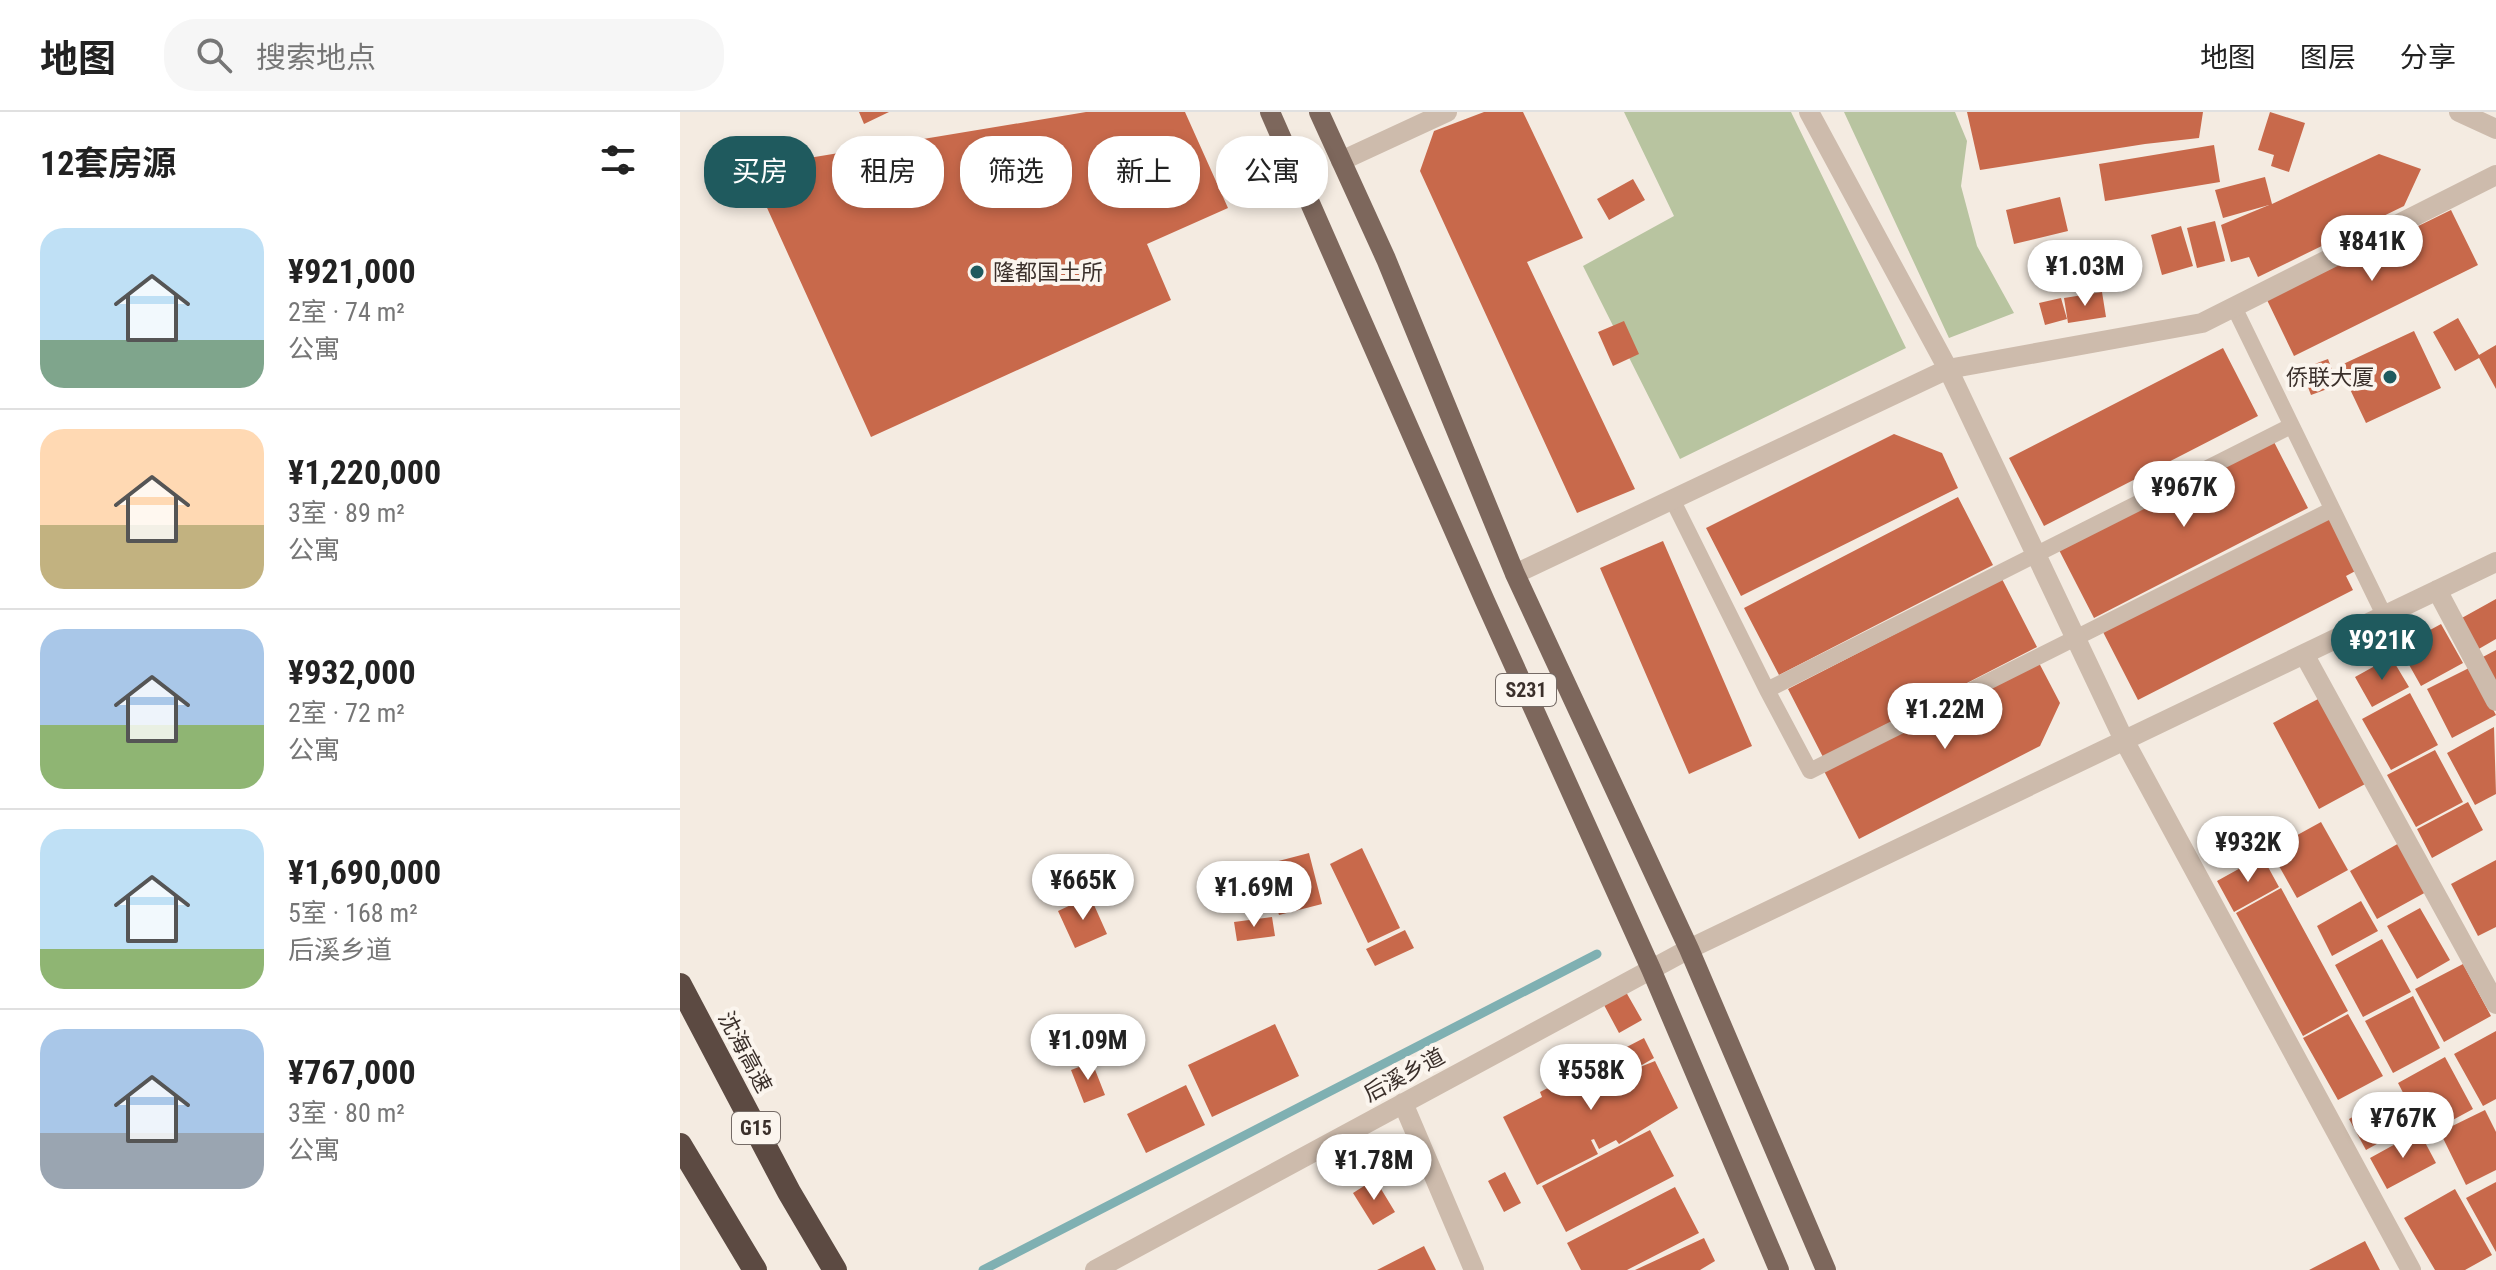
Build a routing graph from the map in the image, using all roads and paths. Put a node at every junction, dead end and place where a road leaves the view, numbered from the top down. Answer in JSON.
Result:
{"nodes":[{"id":1,"x":1270,"y":112,"type":"edge"},
{"id":2,"x":1319,"y":112,"type":"edge"},
{"id":3,"x":1447,"y":112,"type":"edge"},
{"id":4,"x":1809,"y":112,"type":"edge"},
{"id":5,"x":2459,"y":112,"type":"edge"},
{"id":6,"x":2496,"y":129,"type":"edge"},
{"id":7,"x":1341,"y":161,"type":"junction"},
{"id":8,"x":2496,"y":175,"type":"edge"},
{"id":9,"x":2234,"y":307,"type":"junction"},
{"id":10,"x":1948,"y":369,"type":"junction"},
{"id":11,"x":2291,"y":426,"type":"junction"},
{"id":12,"x":1672,"y":499,"type":"junction"},
{"id":13,"x":2331,"y":510,"type":"junction"},
{"id":14,"x":2036,"y":555,"type":"junction"},
{"id":15,"x":2496,"y":562,"type":"edge"},
{"id":16,"x":1515,"y":574,"type":"junction"},
{"id":17,"x":2437,"y":590,"type":"junction"},
{"id":18,"x":2384,"y":615,"type":"junction"},
{"id":19,"x":2075,"y":637,"type":"junction"},
{"id":20,"x":2304,"y":654,"type":"junction"},
{"id":21,"x":1767,"y":690,"type":"junction"},
{"id":22,"x":2496,"y":701,"type":"edge"},
{"id":23,"x":2124,"y":740,"type":"junction"},
{"id":24,"x":1689,"y":949,"type":"junction"},
{"id":25,"x":1651,"y":969,"type":"junction"},
{"id":26,"x":680,"y":985,"type":"edge"},
{"id":27,"x":2496,"y":1004,"type":"edge"},
{"id":28,"x":1403,"y":1103,"type":"junction"},
{"id":29,"x":680,"y":1145,"type":"edge"},
{"id":30,"x":755,"y":1270,"type":"edge"},
{"id":31,"x":835,"y":1270,"type":"edge"},
{"id":32,"x":1095,"y":1270,"type":"edge"},
{"id":33,"x":1474,"y":1270,"type":"edge"},
{"id":34,"x":1779,"y":1270,"type":"edge"},
{"id":35,"x":1826,"y":1270,"type":"edge"},
{"id":36,"x":2411,"y":1270,"type":"edge"}],
"edges":[{"from":1,"to":25,"type":"main road","number":"S231"},
{"from":2,"to":7,"type":"main road","number":"S231"},
{"from":3,"to":7,"type":"street"},
{"from":4,"to":10,"type":"street"},
{"from":5,"to":6,"type":"street"},
{"from":7,"to":16,"type":"main road","number":"S231"},
{"from":8,"to":9,"type":"street"},
{"from":9,"to":10,"type":"street"},
{"from":9,"to":11,"type":"lane"},
{"from":10,"to":12,"type":"street"},
{"from":10,"to":14,"type":"street"},
{"from":11,"to":13,"type":"lane"},
{"from":11,"to":14,"type":"lane"},
{"from":12,"to":16,"type":"street"},
{"from":12,"to":21,"type":"lane"},
{"from":13,"to":18,"type":"lane"},
{"from":13,"to":19,"type":"lane"},
{"from":14,"to":19,"type":"street"},
{"from":14,"to":21,"type":"lane"},
{"from":15,"to":17,"type":"street","name":"后溪乡道"},
{"from":16,"to":24,"type":"main road","number":"S231"},
{"from":17,"to":18,"type":"street","name":"后溪乡道"},
{"from":17,"to":22,"type":"street"},
{"from":18,"to":20,"type":"street","name":"后溪乡道"},
{"from":19,"to":21,"type":"lane"},
{"from":19,"to":23,"type":"street"},
{"from":20,"to":23,"type":"street","name":"后溪乡道"},
{"from":20,"to":27,"type":"street"},
{"from":23,"to":24,"type":"street","name":"后溪乡道"},
{"from":23,"to":36,"type":"street"},
{"from":24,"to":25,"type":"street","name":"后溪乡道"},
{"from":24,"to":35,"type":"main road","number":"S231"},
{"from":25,"to":28,"type":"street","name":"后溪乡道"},
{"from":25,"to":34,"type":"main road","number":"S231"},
{"from":26,"to":31,"type":"highway","name":"沈海高速","number":"G15"},
{"from":28,"to":32,"type":"street","name":"后溪乡道"},
{"from":28,"to":33,"type":"street"},
{"from":29,"to":30,"type":"highway"}]}
